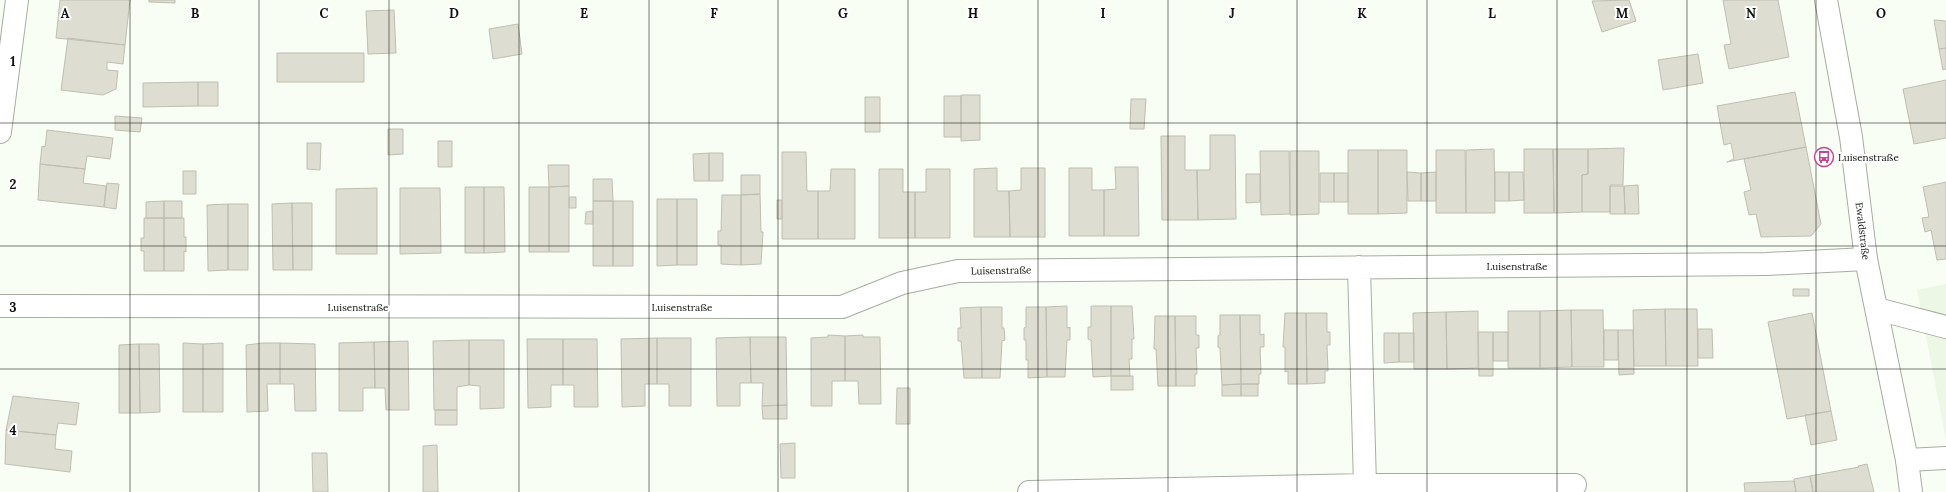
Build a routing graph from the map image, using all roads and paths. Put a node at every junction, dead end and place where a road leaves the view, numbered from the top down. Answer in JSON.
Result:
{"nodes":[{"id":1,"x":17,"y":0,"type":"edge"},
{"id":2,"x":1826,"y":0,"type":"edge"},
{"id":3,"x":0,"y":132,"type":"edge"},
{"id":4,"x":1866,"y":259,"type":"junction"},
{"id":5,"x":1359,"y":267,"type":"junction"},
{"id":6,"x":0,"y":306,"type":"edge"},
{"id":7,"x":1877,"y":309,"type":"junction"},
{"id":8,"x":1946,"y":327,"type":"edge"},
{"id":9,"x":1946,"y":458,"type":"edge"},
{"id":10,"x":1907,"y":460,"type":"junction"},
{"id":11,"x":1365,"y":485,"type":"junction"},
{"id":12,"x":1576,"y":485,"type":"dead end"},
{"id":13,"x":1029,"y":492,"type":"edge"},
{"id":14,"x":1911,"y":492,"type":"edge"},
{"id":15,"x":1926,"y":492,"type":"edge"}],
"edges":[{"from":1,"to":3,"type":"street"},
{"from":2,"to":4,"type":"street","name":"Ewaldstraße"},
{"from":4,"to":5,"type":"street","name":"Luisenstraße"},
{"from":4,"to":7,"type":"street","name":"Ewaldstraße"},
{"from":5,"to":6,"type":"street","name":"Luisenstraße"},
{"from":5,"to":11,"type":"street"},
{"from":7,"to":8,"type":"street"},
{"from":7,"to":10,"type":"street","name":"Ewaldstraße"},
{"from":9,"to":10,"type":"street"},
{"from":10,"to":14,"type":"street","name":"Ewaldstraße"},
{"from":10,"to":15,"type":"street","name":"Ewaldstraße"},
{"from":11,"to":12,"type":"street"},
{"from":11,"to":13,"type":"street"}]}
